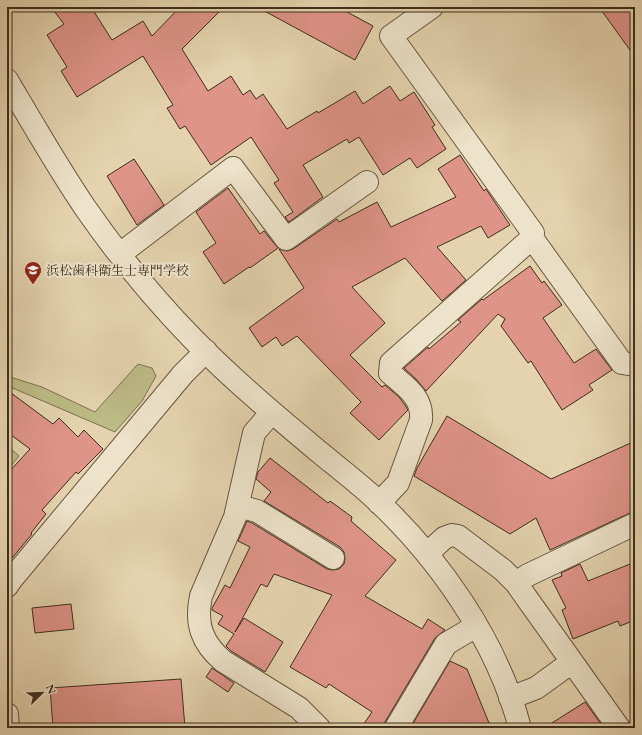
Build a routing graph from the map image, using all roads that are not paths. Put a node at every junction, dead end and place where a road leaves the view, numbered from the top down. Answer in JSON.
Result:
{"nodes":[{"id":1,"x":432,"y":7,"type":"edge"},
{"id":2,"x":7,"y":80,"type":"edge"},
{"id":3,"x":367,"y":182,"type":"dead end"},
{"id":4,"x":532,"y":238,"type":"junction"},
{"id":5,"x":120,"y":254,"type":"junction"},
{"id":6,"x":206,"y":351,"type":"junction"},
{"id":7,"x":629,"y":364,"type":"edge"},
{"id":8,"x":272,"y":412,"type":"junction"},
{"id":9,"x":379,"y":503,"type":"junction"},
{"id":10,"x":238,"y":506,"type":"junction"},
{"id":11,"x":635,"y":524,"type":"edge"},
{"id":12,"x":427,"y":554,"type":"junction"},
{"id":13,"x":333,"y":558,"type":"dead end"},
{"id":14,"x":516,"y":583,"type":"junction"},
{"id":15,"x":7,"y":586,"type":"edge"},
{"id":16,"x":476,"y":626,"type":"junction"},
{"id":17,"x":572,"y":662,"type":"junction"},
{"id":18,"x":510,"y":698,"type":"junction"},
{"id":19,"x":7,"y":714,"type":"edge"},
{"id":20,"x":8,"y":728,"type":"edge"},
{"id":21,"x":319,"y":728,"type":"edge"},
{"id":22,"x":396,"y":728,"type":"edge"},
{"id":23,"x":520,"y":728,"type":"edge"},
{"id":24,"x":619,"y":728,"type":"edge"}],
"edges":[{"from":1,"to":4,"type":"street"},
{"from":2,"to":5,"type":"street"},
{"from":3,"to":5,"type":"street"},
{"from":4,"to":7,"type":"street"},
{"from":4,"to":9,"type":"street"},
{"from":5,"to":6,"type":"street"},
{"from":6,"to":8,"type":"street"},
{"from":6,"to":15,"type":"street"},
{"from":8,"to":9,"type":"street"},
{"from":8,"to":10,"type":"street"},
{"from":9,"to":12,"type":"street"},
{"from":10,"to":13,"type":"street"},
{"from":10,"to":21,"type":"street"},
{"from":11,"to":14,"type":"street"},
{"from":12,"to":14,"type":"street"},
{"from":12,"to":16,"type":"street"},
{"from":14,"to":17,"type":"street"},
{"from":16,"to":18,"type":"street"},
{"from":16,"to":22,"type":"street"},
{"from":17,"to":18,"type":"street"},
{"from":17,"to":24,"type":"street"},
{"from":18,"to":23,"type":"street"},
{"from":19,"to":20,"type":"street"}]}
